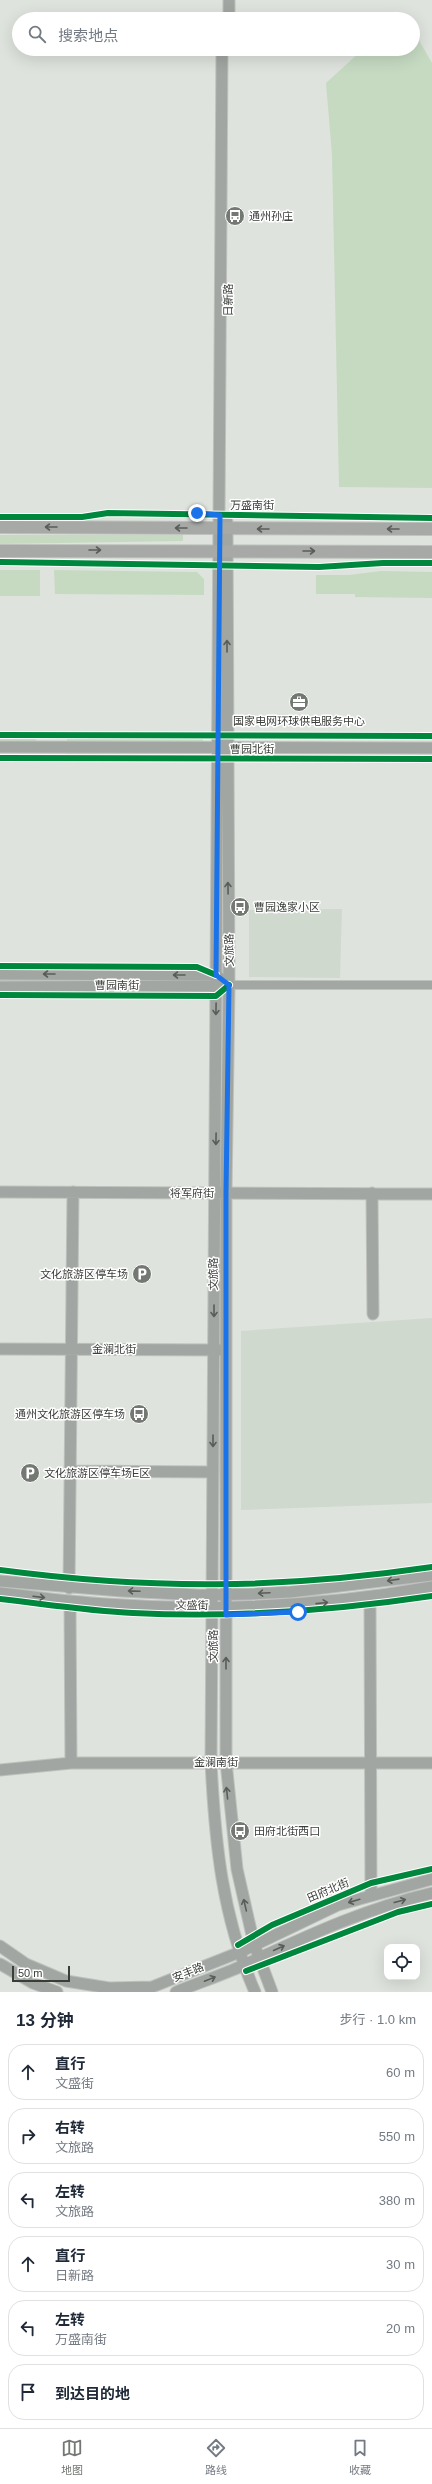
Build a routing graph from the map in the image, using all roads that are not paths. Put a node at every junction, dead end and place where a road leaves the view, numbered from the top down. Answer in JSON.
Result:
{"nodes":[{"id":1,"x":222,"y":0,"type":"edge"},
{"id":2,"x":229,"y":0,"type":"edge"},
{"id":3,"x":222,"y":12,"type":"edge"},
{"id":4,"x":229,"y":12,"type":"edge"},
{"id":5,"x":222,"y":56,"type":"edge"},
{"id":6,"x":229,"y":56,"type":"edge"},
{"id":7,"x":0,"y":527,"type":"edge"},
{"id":8,"x":224,"y":529,"type":"junction"},
{"id":9,"x":432,"y":530,"type":"edge"},
{"id":10,"x":0,"y":550,"type":"edge"},
{"id":11,"x":223,"y":550,"type":"junction"},
{"id":12,"x":432,"y":552,"type":"edge"},
{"id":13,"x":0,"y":747,"type":"edge"},
{"id":14,"x":432,"y":748,"type":"edge"},
{"id":15,"x":223,"y":749,"type":"junction"},
{"id":16,"x":0,"y":974,"type":"edge"},
{"id":17,"x":216,"y":975,"type":"junction"},
{"id":18,"x":229,"y":985,"type":"junction"},
{"id":19,"x":432,"y":985,"type":"edge"},
{"id":20,"x":0,"y":987,"type":"edge"},
{"id":21,"x":216,"y":987,"type":"junction"},
{"id":22,"x":0,"y":1192,"type":"edge"},
{"id":23,"x":73,"y":1192,"type":"junction"},
{"id":24,"x":221,"y":1193,"type":"junction"},
{"id":25,"x":372,"y":1193,"type":"junction"},
{"id":26,"x":432,"y":1194,"type":"edge"},
{"id":27,"x":373,"y":1314,"type":"dead end"},
{"id":28,"x":0,"y":1349,"type":"edge"},
{"id":29,"x":71,"y":1349,"type":"junction"},
{"id":30,"x":214,"y":1350,"type":"junction"},
{"id":31,"x":227,"y":1350,"type":"junction"},
{"id":32,"x":70,"y":1471,"type":"junction"},
{"id":33,"x":213,"y":1472,"type":"junction"},
{"id":34,"x":432,"y":1575,"type":"edge"},
{"id":35,"x":0,"y":1581,"type":"edge"},
{"id":36,"x":432,"y":1587,"type":"edge"},
{"id":37,"x":69,"y":1588,"type":"junction"},
{"id":38,"x":0,"y":1593,"type":"edge"},
{"id":39,"x":213,"y":1594,"type":"junction"},
{"id":40,"x":226,"y":1594,"type":"junction"},
{"id":41,"x":370,"y":1598,"type":"junction"},
{"id":42,"x":70,"y":1602,"type":"junction"},
{"id":43,"x":213,"y":1607,"type":"junction"},
{"id":44,"x":226,"y":1608,"type":"junction"},
{"id":45,"x":211,"y":1762,"type":"junction"},
{"id":46,"x":226,"y":1762,"type":"junction"},
{"id":47,"x":72,"y":1763,"type":"junction"},
{"id":48,"x":370,"y":1763,"type":"junction"},
{"id":49,"x":432,"y":1763,"type":"edge"},
{"id":50,"x":0,"y":1770,"type":"edge"},
{"id":51,"x":432,"y":1879,"type":"edge"},
{"id":52,"x":432,"y":1893,"type":"edge"},
{"id":53,"x":371,"y":1896,"type":"junction"},
{"id":54,"x":254,"y":1944,"type":"junction"},
{"id":55,"x":0,"y":1946,"type":"edge"},
{"id":56,"x":240,"y":1952,"type":"junction"},
{"id":57,"x":259,"y":1957,"type":"junction"},
{"id":58,"x":0,"y":1964,"type":"edge"},
{"id":59,"x":244,"y":1965,"type":"junction"},
{"id":60,"x":57,"y":1992,"type":"edge"},
{"id":61,"x":176,"y":1992,"type":"edge"},
{"id":62,"x":255,"y":1992,"type":"edge"},
{"id":63,"x":272,"y":1992,"type":"edge"}],
"edges":[{"from":1,"to":3,"type":"main road"},
{"from":2,"to":4,"type":"main road"},
{"from":5,"to":8,"type":"main road","name":"日新路"},
{"from":6,"to":8,"type":"main road","name":"日新路"},
{"from":8,"to":7,"type":"main road","one_way":true},
{"from":9,"to":8,"type":"main road","one_way":true},
{"from":8,"to":11,"type":"main road","name":"日新路"},
{"from":10,"to":11,"type":"main road","one_way":true},
{"from":11,"to":12,"type":"main road","one_way":true},
{"from":11,"to":15,"type":"main road","name":"文旅路"},
{"from":13,"to":15,"type":"main road","name":"曹园北街"},
{"from":14,"to":15,"type":"main road","name":"曹园北街"},
{"from":15,"to":17,"type":"main road","name":"文旅路"},
{"from":18,"to":15,"type":"main road","name":"文旅路","one_way":true},
{"from":17,"to":16,"type":"main road","name":"曹园南街","one_way":true},
{"from":17,"to":18,"type":"main road"},
{"from":17,"to":21,"type":"main road","name":"文旅路"},
{"from":18,"to":19,"type":"street","name":"曹园南街"},
{"from":18,"to":21,"type":"main road","name":"曹园南街"},
{"from":18,"to":24,"type":"main road","name":"文旅路"},
{"from":20,"to":21,"type":"main road","name":"曹园南街"},
{"from":21,"to":24,"type":"main road","name":"文旅路","one_way":true},
{"from":22,"to":23,"type":"main road","name":"将军府街"},
{"from":23,"to":24,"type":"main road","name":"将军府街"},
{"from":23,"to":29,"type":"main road"},
{"from":24,"to":25,"type":"main road","name":"将军府街"},
{"from":24,"to":30,"type":"main road","name":"文旅路","one_way":true},
{"from":24,"to":31,"type":"main road","name":"文旅路"},
{"from":25,"to":26,"type":"main road","name":"将军府街"},
{"from":25,"to":27,"type":"main road"},
{"from":28,"to":29,"type":"main road","name":"金澜北街"},
{"from":29,"to":30,"type":"main road","name":"金澜北街"},
{"from":29,"to":32,"type":"main road"},
{"from":30,"to":31,"type":"main road","name":"金澜北街"},
{"from":30,"to":33,"type":"main road","name":"文旅路","one_way":true},
{"from":31,"to":40,"type":"main road","name":"文旅路"},
{"from":32,"to":33,"type":"main road"},
{"from":32,"to":37,"type":"main road"},
{"from":33,"to":39,"type":"main road","name":"文旅路"},
{"from":34,"to":40,"type":"main road","name":"文盛街","one_way":true},
{"from":35,"to":37,"type":"main road","name":"文盛街"},
{"from":36,"to":41,"type":"main road","name":"文盛街"},
{"from":39,"to":37,"type":"main road","name":"文盛街","one_way":true},
{"from":38,"to":42,"type":"main road","name":"文盛街","one_way":true},
{"from":39,"to":40,"type":"main road","name":"文盛街"},
{"from":39,"to":43,"type":"main road","name":"文旅路"},
{"from":40,"to":44,"type":"main road","name":"文旅路"},
{"from":44,"to":41,"type":"main road","name":"文盛街","one_way":true},
{"from":41,"to":48,"type":"main road"},
{"from":42,"to":43,"type":"main road","name":"文盛街"},
{"from":42,"to":47,"type":"main road"},
{"from":43,"to":44,"type":"main road","name":"文盛街"},
{"from":43,"to":45,"type":"main road","name":"文旅路"},
{"from":46,"to":44,"type":"main road","name":"文旅路","one_way":true},
{"from":45,"to":46,"type":"main road","name":"金澜南街"},
{"from":45,"to":47,"type":"main road","name":"金澜南街"},
{"from":45,"to":56,"type":"main road","name":"文旅路"},
{"from":46,"to":48,"type":"main road","name":"金澜南街"},
{"from":54,"to":46,"type":"main road","name":"文旅路","one_way":true},
{"from":47,"to":50,"type":"main road","name":"金澜南街"},
{"from":48,"to":49,"type":"main road","name":"金澜南街"},
{"from":48,"to":53,"type":"main road"},
{"from":51,"to":53,"type":"main road","name":"田府北街"},
{"from":57,"to":52,"type":"main road","one_way":true},
{"from":53,"to":54,"type":"main road","name":"田府北街","one_way":true},
{"from":54,"to":56,"type":"main road","name":"田府北街"},
{"from":54,"to":57,"type":"main road","name":"文旅路"},
{"from":55,"to":56,"type":"main road","name":"安丰路"},
{"from":56,"to":59,"type":"main road","name":"文旅路"},
{"from":57,"to":59,"type":"main road"},
{"from":57,"to":63,"type":"main road","name":"文旅路"},
{"from":58,"to":60,"type":"main road"},
{"from":61,"to":59,"type":"main road","name":"安丰路","one_way":true},
{"from":59,"to":62,"type":"main road","name":"文旅路"}]}
